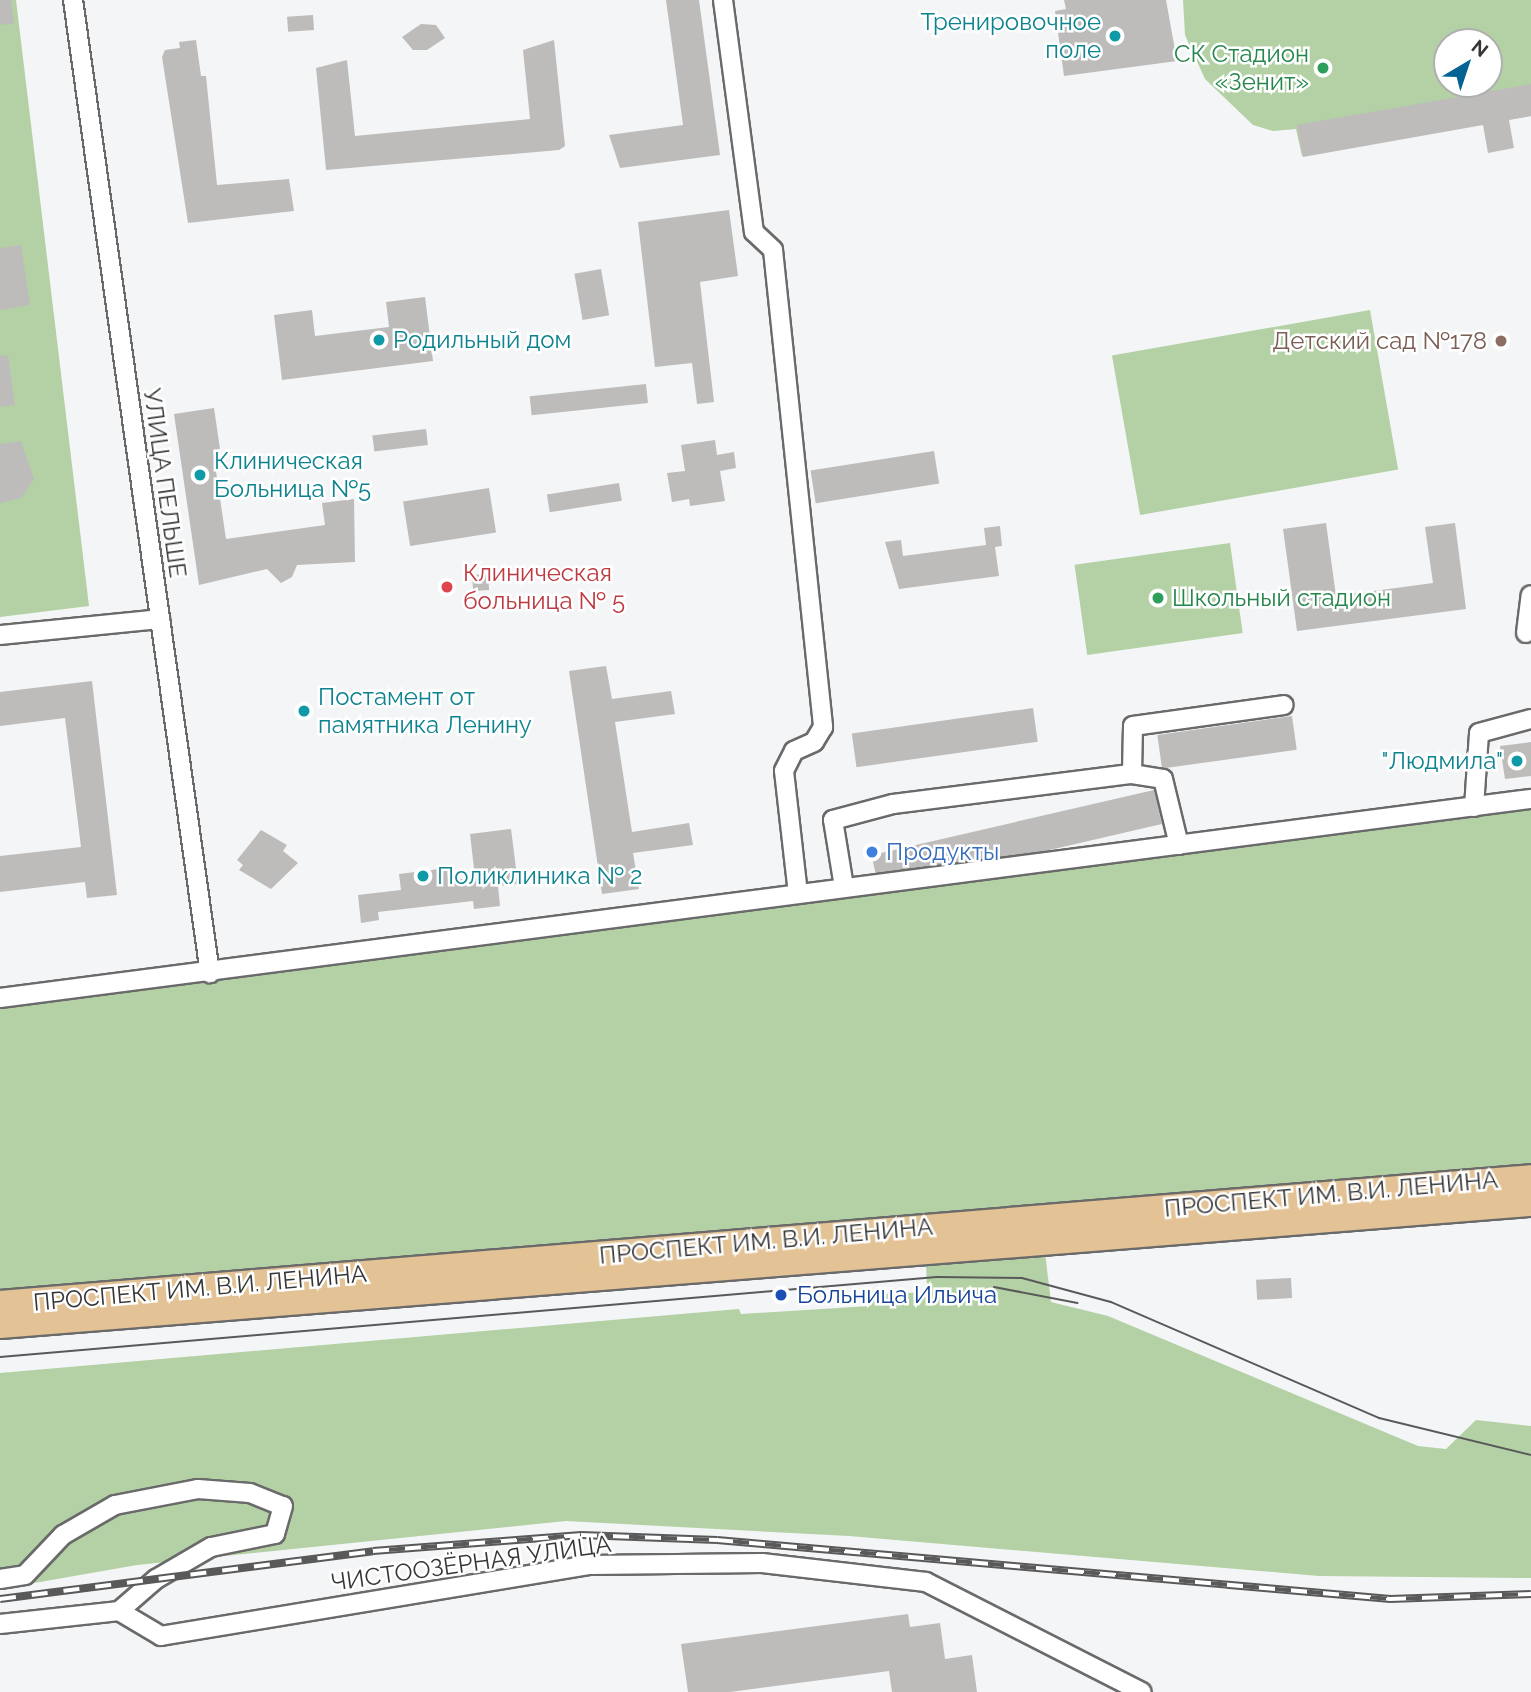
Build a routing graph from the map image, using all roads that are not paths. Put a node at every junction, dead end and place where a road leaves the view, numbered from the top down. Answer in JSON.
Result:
{"nodes":[{"id":1,"x":73,"y":0,"type":"edge"},
{"id":2,"x":723,"y":0,"type":"edge"},
{"id":3,"x":1531,"y":595,"type":"edge"},
{"id":4,"x":160,"y":619,"type":"junction"},
{"id":5,"x":1526,"y":633,"type":"dead end"},
{"id":6,"x":0,"y":635,"type":"edge"},
{"id":7,"x":1284,"y":705,"type":"dead end"},
{"id":8,"x":1531,"y":719,"type":"edge"},
{"id":9,"x":1132,"y":774,"type":"junction"},
{"id":10,"x":1531,"y":799,"type":"edge"},
{"id":11,"x":1474,"y":807,"type":"junction"},
{"id":12,"x":1179,"y":845,"type":"junction"},
{"id":13,"x":844,"y":887,"type":"junction"},
{"id":14,"x":798,"y":893,"type":"junction"},
{"id":15,"x":210,"y":973,"type":"junction"},
{"id":16,"x":0,"y":998,"type":"edge"},
{"id":17,"x":1531,"y":1178,"type":"edge"},
{"id":18,"x":1531,"y":1203,"type":"edge"},
{"id":19,"x":0,"y":1304,"type":"edge"},
{"id":20,"x":0,"y":1325,"type":"edge"},
{"id":21,"x":0,"y":1579,"type":"edge"},
{"id":22,"x":119,"y":1611,"type":"junction"},
{"id":23,"x":0,"y":1624,"type":"edge"},
{"id":24,"x":1142,"y":1692,"type":"edge"}],
"edges":[{"from":1,"to":4,"type":"street","name":"УЛИЦА ПЕЛЬШЕ"},
{"from":2,"to":14,"type":"street"},
{"from":3,"to":5,"type":"street"},
{"from":4,"to":6,"type":"street"},
{"from":4,"to":15,"type":"street","name":"УЛИЦА ПЕЛЬШЕ"},
{"from":7,"to":9,"type":"street"},
{"from":8,"to":11,"type":"street"},
{"from":9,"to":12,"type":"street"},
{"from":9,"to":13,"type":"street"},
{"from":10,"to":11,"type":"street"},
{"from":11,"to":12,"type":"street"},
{"from":12,"to":13,"type":"street"},
{"from":13,"to":14,"type":"street"},
{"from":14,"to":15,"type":"street"},
{"from":15,"to":16,"type":"street"},
{"from":17,"to":19,"type":"main road","name":"ПРОСПЕКТ ИМ. В.И. ЛЕНИНА"},
{"from":18,"to":20,"type":"main road","name":"ПРОСПЕКТ ИМ. В.И. ЛЕНИНА"},
{"from":21,"to":22,"type":"street"},
{"from":22,"to":23,"type":"street"},
{"from":22,"to":24,"type":"street","name":"ЧИСТООЗЁРНАЯ УЛИЦА"}]}
